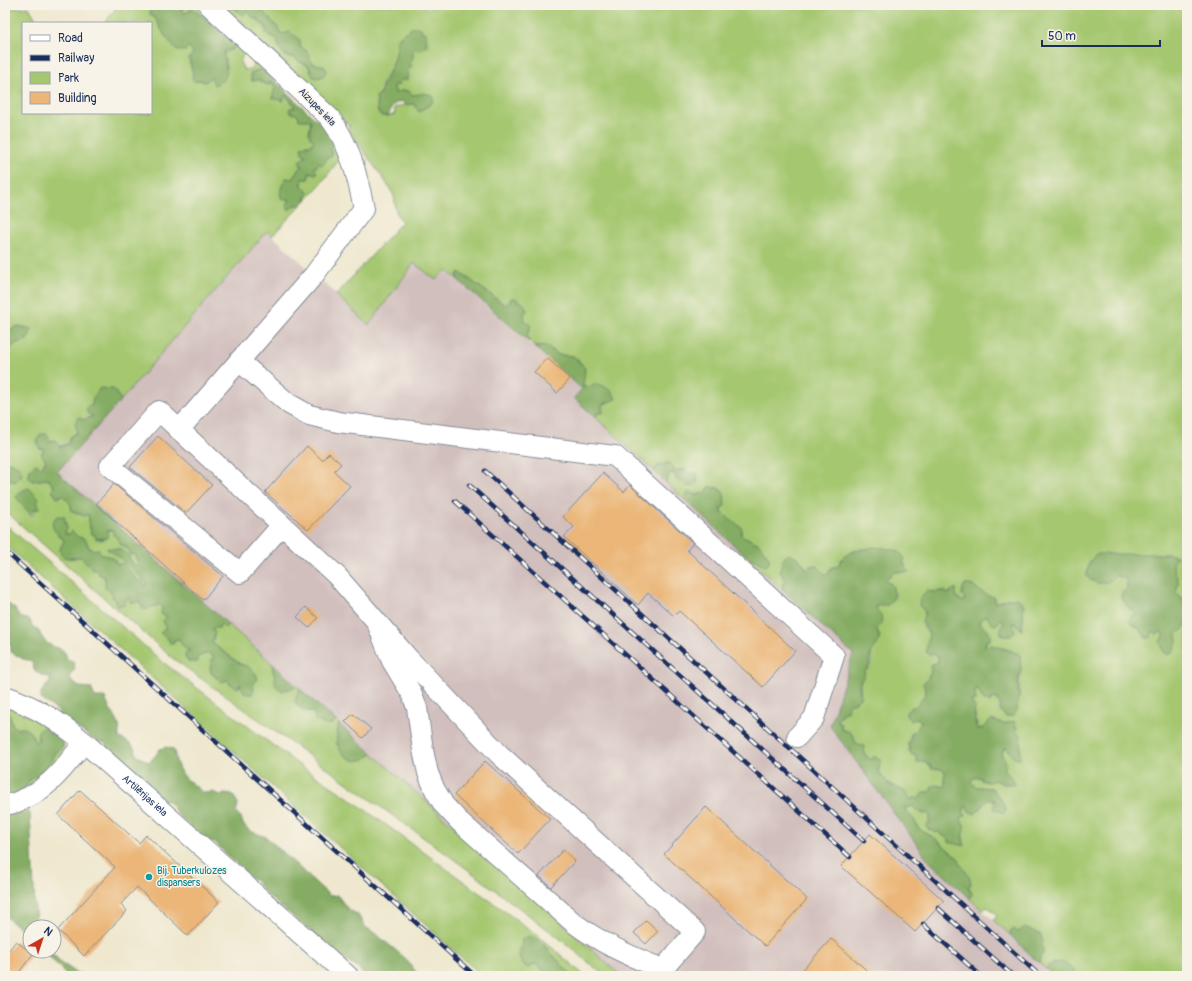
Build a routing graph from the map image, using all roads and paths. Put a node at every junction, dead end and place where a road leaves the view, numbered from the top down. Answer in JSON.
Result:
{"nodes":[{"id":1,"x":209,"y":5,"type":"edge"},
{"id":2,"x":239,"y":360,"type":"junction"},
{"id":3,"x":179,"y":430,"type":"junction"},
{"id":4,"x":282,"y":525,"type":"junction"},
{"id":5,"x":377,"y":623,"type":"junction"},
{"id":6,"x":5,"y":696,"type":"edge"},
{"id":7,"x":797,"y":736,"type":"dead end"},
{"id":8,"x":84,"y":742,"type":"junction"},
{"id":9,"x":5,"y":805,"type":"edge"},
{"id":10,"x":348,"y":976,"type":"edge"}],
"edges":[{"from":1,"to":2,"type":"street","name":"Aizupes iela"},
{"from":2,"to":3,"type":"street","name":"Aizupes iela"},
{"from":2,"to":7,"type":"street"},
{"from":3,"to":4,"type":"street"},
{"from":3,"to":4,"type":"street"},
{"from":4,"to":5,"type":"street"},
{"from":5,"to":5,"type":"street"},
{"from":6,"to":8,"type":"street","name":"Artilērijas iela"},
{"from":8,"to":9,"type":"street"},
{"from":8,"to":10,"type":"street","name":"Artilērijas iela"}]}
